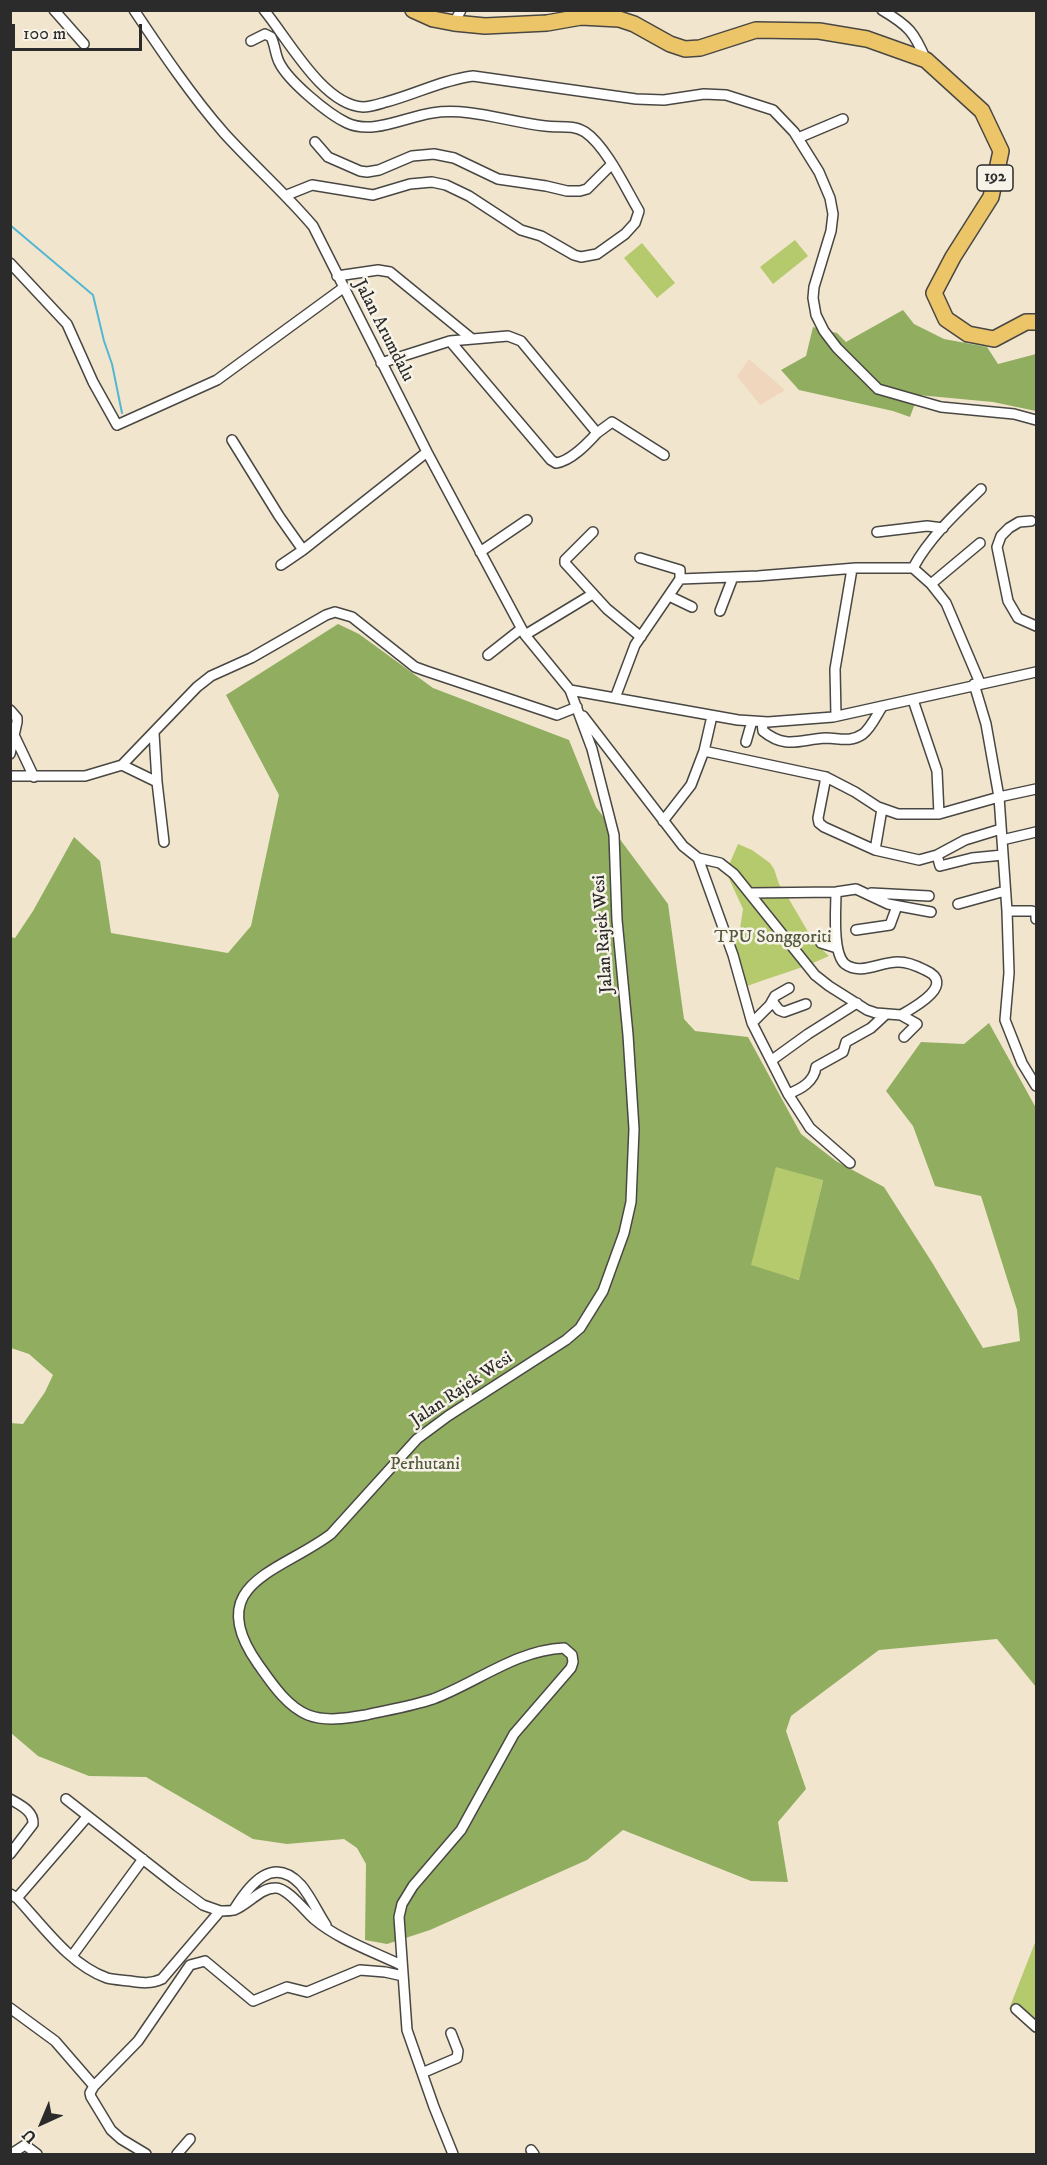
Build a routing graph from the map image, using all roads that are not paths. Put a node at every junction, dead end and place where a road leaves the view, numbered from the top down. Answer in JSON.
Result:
{"nodes":[{"id":1,"x":54,"y":10,"type":"edge"},
{"id":2,"x":134,"y":10,"type":"edge"},
{"id":3,"x":264,"y":10,"type":"edge"},
{"id":4,"x":413,"y":10,"type":"edge"},
{"id":5,"x":882,"y":10,"type":"edge"},
{"id":6,"x":457,"y":17,"type":"edge"},
{"id":7,"x":251,"y":41,"type":"dead end"},
{"id":8,"x":84,"y":44,"type":"dead end"},
{"id":9,"x":926,"y":60,"type":"junction"},
{"id":10,"x":843,"y":119,"type":"dead end"},
{"id":11,"x":798,"y":138,"type":"junction"},
{"id":12,"x":315,"y":142,"type":"dead end"},
{"id":13,"x":612,"y":164,"type":"junction"},
{"id":14,"x":287,"y":195,"type":"junction"},
{"id":15,"x":10,"y":263,"type":"edge"},
{"id":16,"x":337,"y":276,"type":"junction"},
{"id":17,"x":343,"y":288,"type":"junction"},
{"id":18,"x":1036,"y":322,"type":"edge"},
{"id":19,"x":471,"y":339,"type":"junction"},
{"id":20,"x":450,"y":341,"type":"junction"},
{"id":21,"x":381,"y":363,"type":"junction"},
{"id":22,"x":1036,"y":420,"type":"edge"},
{"id":23,"x":597,"y":433,"type":"junction"},
{"id":24,"x":232,"y":440,"type":"dead end"},
{"id":25,"x":427,"y":452,"type":"junction"},
{"id":26,"x":664,"y":455,"type":"dead end"},
{"id":27,"x":981,"y":489,"type":"dead end"},
{"id":28,"x":527,"y":520,"type":"dead end"},
{"id":29,"x":1031,"y":521,"type":"dead end"},
{"id":30,"x":943,"y":528,"type":"junction"},
{"id":31,"x":593,"y":532,"type":"dead end"},
{"id":32,"x":877,"y":532,"type":"dead end"},
{"id":33,"x":980,"y":543,"type":"dead end"},
{"id":34,"x":303,"y":550,"type":"junction"},
{"id":35,"x":480,"y":552,"type":"junction"},
{"id":36,"x":640,"y":558,"type":"dead end"},
{"id":37,"x":281,"y":565,"type":"dead end"},
{"id":38,"x":852,"y":568,"type":"junction"},
{"id":39,"x":913,"y":568,"type":"junction"},
{"id":40,"x":732,"y":577,"type":"junction"},
{"id":41,"x":680,"y":579,"type":"junction"},
{"id":42,"x":931,"y":584,"type":"junction"},
{"id":43,"x":591,"y":595,"type":"junction"},
{"id":44,"x":669,"y":596,"type":"junction"},
{"id":45,"x":692,"y":607,"type":"dead end"},
{"id":46,"x":720,"y":611,"type":"dead end"},
{"id":47,"x":1036,"y":626,"type":"edge"},
{"id":48,"x":523,"y":632,"type":"junction"},
{"id":49,"x":641,"y":637,"type":"junction"},
{"id":50,"x":488,"y":654,"type":"dead end"},
{"id":51,"x":1036,"y":672,"type":"edge"},
{"id":52,"x":977,"y":684,"type":"junction"},
{"id":53,"x":570,"y":690,"type":"junction"},
{"id":54,"x":615,"y":698,"type":"junction"},
{"id":55,"x":914,"y":700,"type":"junction"},
{"id":56,"x":882,"y":707,"type":"junction"},
{"id":57,"x":10,"y":710,"type":"edge"},
{"id":58,"x":578,"y":710,"type":"junction"},
{"id":59,"x":712,"y":716,"type":"junction"},
{"id":60,"x":836,"y":716,"type":"junction"},
{"id":61,"x":757,"y":721,"type":"junction"},
{"id":62,"x":154,"y":733,"type":"junction"},
{"id":63,"x":15,"y":737,"type":"junction"},
{"id":64,"x":746,"y":742,"type":"dead end"},
{"id":65,"x":704,"y":751,"type":"junction"},
{"id":66,"x":10,"y":754,"type":"edge"},
{"id":67,"x":122,"y":765,"type":"junction"},
{"id":68,"x":10,"y":776,"type":"edge"},
{"id":69,"x":34,"y":777,"type":"junction"},
{"id":70,"x":826,"y":777,"type":"junction"},
{"id":71,"x":158,"y":782,"type":"junction"},
{"id":72,"x":1036,"y":789,"type":"edge"},
{"id":73,"x":999,"y":797,"type":"junction"},
{"id":74,"x":882,"y":809,"type":"junction"},
{"id":75,"x":939,"y":814,"type":"junction"},
{"id":76,"x":663,"y":821,"type":"junction"},
{"id":77,"x":1001,"y":829,"type":"junction"},
{"id":78,"x":1036,"y":832,"type":"edge"},
{"id":79,"x":1002,"y":840,"type":"junction"},
{"id":80,"x":164,"y":842,"type":"dead end"},
{"id":81,"x":875,"y":850,"type":"junction"},
{"id":82,"x":937,"y":855,"type":"junction"},
{"id":83,"x":1003,"y":855,"type":"junction"},
{"id":84,"x":698,"y":858,"type":"junction"},
{"id":85,"x":1005,"y":891,"type":"junction"},
{"id":86,"x":836,"y":892,"type":"junction"},
{"id":87,"x":865,"y":892,"type":"junction"},
{"id":88,"x":751,"y":893,"type":"junction"},
{"id":89,"x":929,"y":896,"type":"dead end"},
{"id":90,"x":958,"y":904,"type":"dead end"},
{"id":91,"x":897,"y":906,"type":"junction"},
{"id":92,"x":1007,"y":911,"type":"junction"},
{"id":93,"x":931,"y":912,"type":"dead end"},
{"id":94,"x":1036,"y":919,"type":"edge"},
{"id":95,"x":856,"y":930,"type":"dead end"},
{"id":96,"x":821,"y":943,"type":"dead end"},
{"id":97,"x":837,"y":948,"type":"junction"},
{"id":98,"x":789,"y":988,"type":"dead end"},
{"id":99,"x":772,"y":1001,"type":"junction"},
{"id":100,"x":857,"y":1003,"type":"junction"},
{"id":101,"x":806,"y":1005,"type":"dead end"},
{"id":102,"x":885,"y":1015,"type":"junction"},
{"id":103,"x":901,"y":1015,"type":"junction"},
{"id":104,"x":752,"y":1023,"type":"junction"},
{"id":105,"x":904,"y":1037,"type":"dead end"},
{"id":106,"x":772,"y":1060,"type":"junction"},
{"id":107,"x":1036,"y":1086,"type":"edge"},
{"id":108,"x":788,"y":1094,"type":"junction"},
{"id":109,"x":850,"y":1163,"type":"dead end"},
{"id":110,"x":10,"y":1799,"type":"edge"},
{"id":111,"x":66,"y":1799,"type":"dead end"},
{"id":112,"x":87,"y":1817,"type":"junction"},
{"id":113,"x":10,"y":1854,"type":"edge"},
{"id":114,"x":143,"y":1859,"type":"junction"},
{"id":115,"x":14,"y":1896,"type":"edge"},
{"id":116,"x":234,"y":1910,"type":"junction"},
{"id":117,"x":220,"y":1911,"type":"junction"},
{"id":118,"x":328,"y":1929,"type":"junction"},
{"id":119,"x":72,"y":1956,"type":"junction"},
{"id":120,"x":401,"y":1965,"type":"junction"},
{"id":121,"x":403,"y":1976,"type":"junction"},
{"id":122,"x":10,"y":2008,"type":"edge"},
{"id":123,"x":1016,"y":2009,"type":"dead end"},
{"id":124,"x":1036,"y":2027,"type":"edge"},
{"id":125,"x":451,"y":2033,"type":"dead end"},
{"id":126,"x":422,"y":2073,"type":"junction"},
{"id":127,"x":94,"y":2086,"type":"junction"},
{"id":128,"x":190,"y":2139,"type":"dead end"},
{"id":129,"x":11,"y":2154,"type":"edge"},
{"id":130,"x":37,"y":2154,"type":"edge"},
{"id":131,"x":146,"y":2154,"type":"edge"},
{"id":132,"x":177,"y":2154,"type":"edge"},
{"id":133,"x":453,"y":2154,"type":"edge"}],
"edges":[{"from":1,"to":8,"type":"street"},
{"from":2,"to":14,"type":"street","name":"Jalan Arumdalu"},
{"from":3,"to":11,"type":"street"},
{"from":4,"to":6,"type":"main road","number":"192"},
{"from":5,"to":9,"type":"street"},
{"from":6,"to":9,"type":"main road","number":"192"},
{"from":7,"to":13,"type":"street"},
{"from":9,"to":18,"type":"main road","number":"192"},
{"from":10,"to":11,"type":"street"},
{"from":11,"to":22,"type":"street"},
{"from":12,"to":13,"type":"street"},
{"from":13,"to":14,"type":"street"},
{"from":14,"to":16,"type":"street","name":"Jalan Arumdalu"},
{"from":15,"to":17,"type":"street"},
{"from":16,"to":17,"type":"street","name":"Jalan Arumdalu"},
{"from":16,"to":19,"type":"street"},
{"from":17,"to":21,"type":"street","name":"Jalan Arumdalu"},
{"from":19,"to":20,"type":"street"},
{"from":19,"to":23,"type":"street"},
{"from":20,"to":21,"type":"street"},
{"from":20,"to":23,"type":"street"},
{"from":21,"to":25,"type":"street","name":"Jalan Arumdalu"},
{"from":23,"to":26,"type":"street"},
{"from":24,"to":34,"type":"street"},
{"from":25,"to":34,"type":"street"},
{"from":25,"to":35,"type":"street","name":"Jalan Arumdalu"},
{"from":27,"to":30,"type":"street"},
{"from":28,"to":35,"type":"street"},
{"from":29,"to":47,"type":"street"},
{"from":30,"to":32,"type":"street"},
{"from":30,"to":39,"type":"street"},
{"from":31,"to":43,"type":"street"},
{"from":33,"to":42,"type":"street"},
{"from":34,"to":37,"type":"street"},
{"from":35,"to":48,"type":"street","name":"Jalan Arumdalu"},
{"from":36,"to":41,"type":"street"},
{"from":38,"to":39,"type":"street"},
{"from":38,"to":40,"type":"street"},
{"from":38,"to":60,"type":"street"},
{"from":39,"to":42,"type":"street"},
{"from":40,"to":41,"type":"street"},
{"from":40,"to":46,"type":"street"},
{"from":41,"to":44,"type":"street"},
{"from":42,"to":52,"type":"street"},
{"from":43,"to":48,"type":"street"},
{"from":43,"to":49,"type":"street"},
{"from":44,"to":45,"type":"street"},
{"from":44,"to":49,"type":"street"},
{"from":48,"to":50,"type":"street"},
{"from":48,"to":53,"type":"street","name":"Jalan Arumdalu"},
{"from":49,"to":54,"type":"street"},
{"from":51,"to":52,"type":"street"},
{"from":52,"to":55,"type":"street"},
{"from":52,"to":73,"type":"street"},
{"from":53,"to":54,"type":"street"},
{"from":53,"to":58,"type":"street","name":"Jalan Rajek Wesi"},
{"from":54,"to":59,"type":"street"},
{"from":55,"to":56,"type":"street"},
{"from":55,"to":75,"type":"street"},
{"from":56,"to":60,"type":"street"},
{"from":56,"to":61,"type":"street"},
{"from":57,"to":63,"type":"street"},
{"from":58,"to":62,"type":"street"},
{"from":58,"to":76,"type":"street"},
{"from":58,"to":120,"type":"street","name":"Jalan Rajek Wesi"},
{"from":59,"to":61,"type":"street"},
{"from":59,"to":65,"type":"street"},
{"from":60,"to":61,"type":"street"},
{"from":61,"to":64,"type":"street"},
{"from":62,"to":67,"type":"street"},
{"from":62,"to":71,"type":"street"},
{"from":63,"to":66,"type":"street"},
{"from":63,"to":69,"type":"street"},
{"from":65,"to":70,"type":"street"},
{"from":65,"to":76,"type":"street"},
{"from":67,"to":69,"type":"street"},
{"from":67,"to":71,"type":"street"},
{"from":68,"to":69,"type":"street"},
{"from":70,"to":74,"type":"street"},
{"from":70,"to":81,"type":"street"},
{"from":71,"to":80,"type":"street"},
{"from":72,"to":73,"type":"street"},
{"from":73,"to":75,"type":"street"},
{"from":73,"to":77,"type":"street"},
{"from":74,"to":75,"type":"street"},
{"from":74,"to":81,"type":"street"},
{"from":76,"to":84,"type":"street"},
{"from":77,"to":79,"type":"street"},
{"from":77,"to":82,"type":"street"},
{"from":78,"to":79,"type":"street"},
{"from":79,"to":83,"type":"street"},
{"from":81,"to":82,"type":"street"},
{"from":82,"to":83,"type":"street"},
{"from":83,"to":85,"type":"street"},
{"from":84,"to":88,"type":"street"},
{"from":84,"to":104,"type":"street"},
{"from":85,"to":90,"type":"street"},
{"from":85,"to":92,"type":"street"},
{"from":86,"to":87,"type":"street"},
{"from":86,"to":88,"type":"street"},
{"from":86,"to":97,"type":"street"},
{"from":87,"to":89,"type":"street"},
{"from":87,"to":91,"type":"street"},
{"from":88,"to":100,"type":"street"},
{"from":91,"to":93,"type":"street"},
{"from":91,"to":95,"type":"street"},
{"from":92,"to":94,"type":"street"},
{"from":92,"to":107,"type":"street"},
{"from":96,"to":97,"type":"street"},
{"from":97,"to":103,"type":"street"},
{"from":98,"to":99,"type":"street"},
{"from":99,"to":101,"type":"street"},
{"from":99,"to":104,"type":"street"},
{"from":100,"to":102,"type":"street"},
{"from":100,"to":106,"type":"street"},
{"from":102,"to":103,"type":"street"},
{"from":102,"to":108,"type":"street"},
{"from":103,"to":105,"type":"street"},
{"from":104,"to":106,"type":"street"},
{"from":106,"to":108,"type":"street"},
{"from":108,"to":109,"type":"street"},
{"from":110,"to":113,"type":"street"},
{"from":111,"to":112,"type":"street"},
{"from":112,"to":114,"type":"street"},
{"from":112,"to":115,"type":"street"},
{"from":114,"to":117,"type":"street"},
{"from":114,"to":119,"type":"street"},
{"from":115,"to":119,"type":"street"},
{"from":116,"to":117,"type":"street"},
{"from":116,"to":118,"type":"street"},
{"from":116,"to":118,"type":"street"},
{"from":117,"to":119,"type":"street"},
{"from":118,"to":120,"type":"street"},
{"from":120,"to":121,"type":"street","name":"Jalan Rajek Wesi"},
{"from":121,"to":126,"type":"street","name":"Jalan Rajek Wesi"},
{"from":121,"to":127,"type":"street"},
{"from":122,"to":127,"type":"street"},
{"from":123,"to":124,"type":"street"},
{"from":125,"to":126,"type":"street"},
{"from":126,"to":133,"type":"street","name":"Jalan Rajek Wesi"},
{"from":127,"to":131,"type":"street"},
{"from":128,"to":132,"type":"street"},
{"from":129,"to":130,"type":"street"}]}
